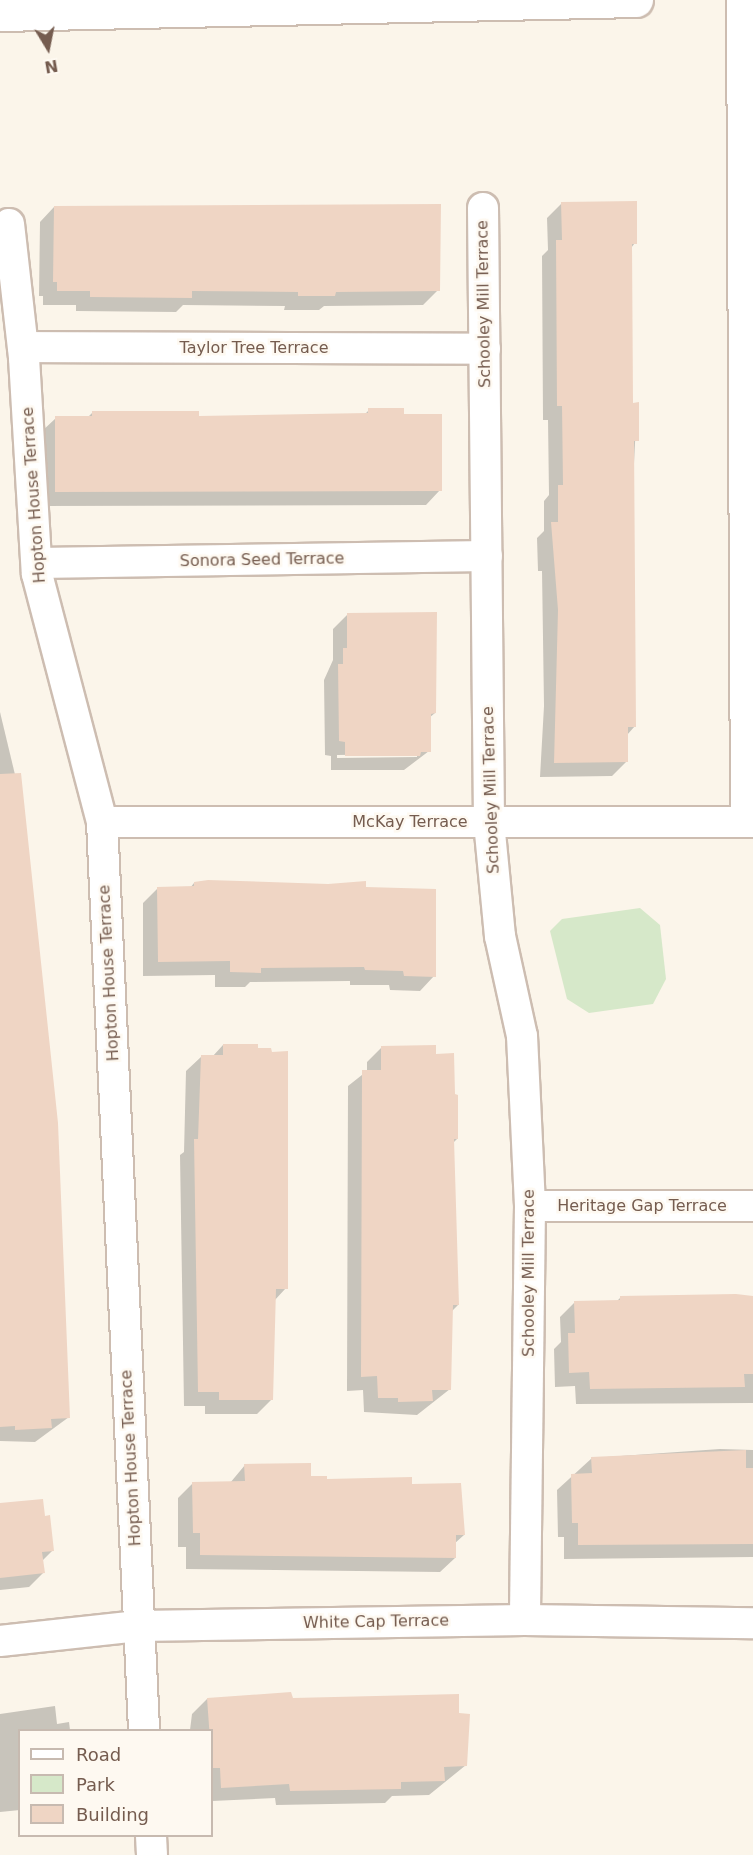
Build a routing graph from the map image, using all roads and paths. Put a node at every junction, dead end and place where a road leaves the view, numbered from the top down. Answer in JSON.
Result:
{"nodes":[{"id":1,"x":636,"y":0,"type":"edge"},
{"id":2,"x":742,"y":0,"type":"edge"},
{"id":3,"x":0,"y":14,"type":"edge"},
{"id":4,"x":483,"y":208,"type":"dead end"},
{"id":5,"x":9,"y":224,"type":"dead end"},
{"id":6,"x":23,"y":347,"type":"junction"},
{"id":7,"x":485,"y":349,"type":"junction"},
{"id":8,"x":486,"y":556,"type":"junction"},
{"id":9,"x":36,"y":563,"type":"junction"},
{"id":10,"x":102,"y":822,"type":"junction"},
{"id":11,"x":489,"y":822,"type":"junction"},
{"id":12,"x":750,"y":822,"type":"edge"},
{"id":13,"x":530,"y":1206,"type":"junction"},
{"id":14,"x":753,"y":1206,"type":"edge"},
{"id":15,"x":525,"y":1620,"type":"junction"},
{"id":16,"x":753,"y":1623,"type":"edge"},
{"id":17,"x":138,"y":1626,"type":"junction"},
{"id":18,"x":0,"y":1641,"type":"edge"},
{"id":19,"x":144,"y":1729,"type":"edge"},
{"id":20,"x":151,"y":1837,"type":"edge"},
{"id":21,"x":152,"y":1855,"type":"edge"}],
"edges":[{"from":1,"to":3,"type":"main road"},
{"from":2,"to":12,"type":"street"},
{"from":4,"to":7,"type":"street","name":"Schooley Mill Terrace"},
{"from":5,"to":6,"type":"street","name":"Hopton House Terrace"},
{"from":6,"to":7,"type":"street","name":"Taylor Tree Terrace"},
{"from":6,"to":9,"type":"street","name":"Hopton House Terrace"},
{"from":7,"to":8,"type":"street","name":"Schooley Mill Terrace"},
{"from":8,"to":9,"type":"street","name":"Sonora Seed Terrace"},
{"from":8,"to":11,"type":"street","name":"Schooley Mill Terrace"},
{"from":9,"to":10,"type":"street","name":"Hopton House Terrace"},
{"from":10,"to":11,"type":"street","name":"McKay Terrace"},
{"from":10,"to":17,"type":"street","name":"Hopton House Terrace"},
{"from":11,"to":12,"type":"street","name":"McKay Terrace"},
{"from":11,"to":13,"type":"street","name":"Schooley Mill Terrace"},
{"from":13,"to":14,"type":"street","name":"Heritage Gap Terrace"},
{"from":13,"to":15,"type":"street","name":"Schooley Mill Terrace"},
{"from":15,"to":16,"type":"street","name":"White Cap Terrace"},
{"from":15,"to":17,"type":"street","name":"White Cap Terrace"},
{"from":17,"to":18,"type":"street","name":"White Cap Terrace"},
{"from":17,"to":19,"type":"street","name":"Hopton House Terrace"},
{"from":20,"to":21,"type":"street"}]}
